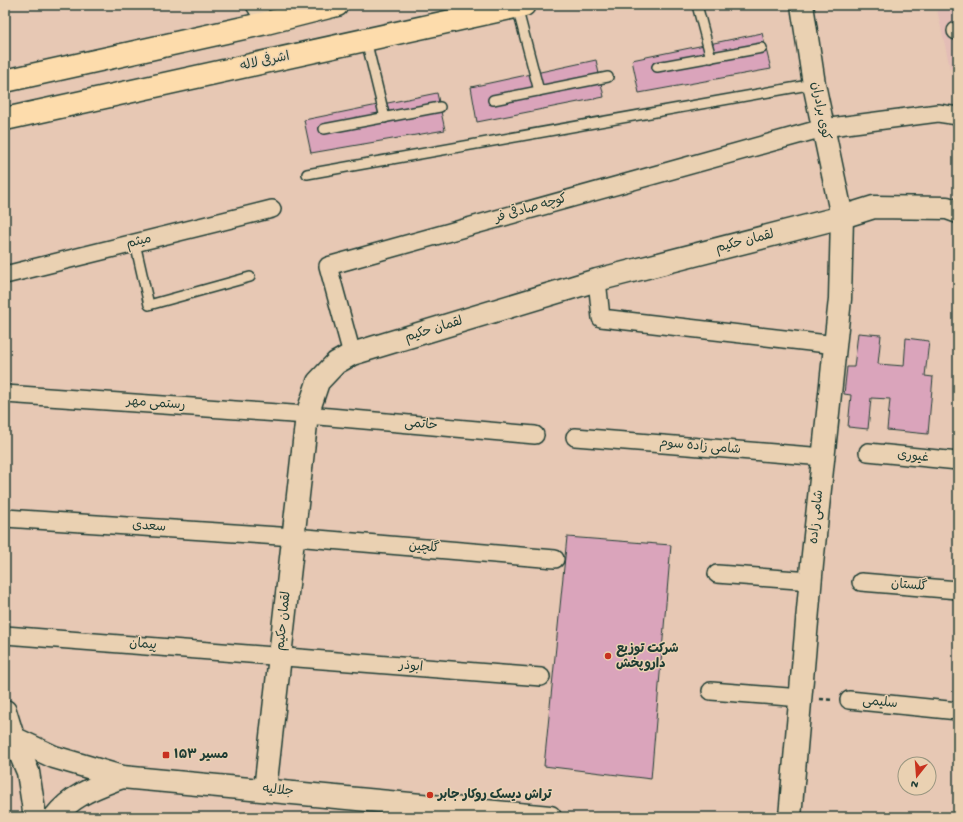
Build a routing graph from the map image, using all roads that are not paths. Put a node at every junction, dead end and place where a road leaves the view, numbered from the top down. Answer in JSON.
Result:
{"nodes":[{"id":1,"x":337,"y":5,"type":"edge"},
{"id":2,"x":697,"y":5,"type":"edge"},
{"id":3,"x":802,"y":5,"type":"edge"},
{"id":4,"x":520,"y":6,"type":"edge"},
{"id":5,"x":261,"y":14,"type":"edge"},
{"id":6,"x":366,"y":40,"type":"junction"},
{"id":7,"x":762,"y":48,"type":"dead end"},
{"id":8,"x":711,"y":58,"type":"junction"},
{"id":9,"x":657,"y":67,"type":"dead end"},
{"id":10,"x":608,"y":77,"type":"dead end"},
{"id":11,"x":5,"y":82,"type":"edge"},
{"id":12,"x":814,"y":84,"type":"junction"},
{"id":13,"x":539,"y":91,"type":"junction"},
{"id":14,"x":493,"y":100,"type":"dead end"},
{"id":15,"x":440,"y":107,"type":"dead end"},
{"id":16,"x":958,"y":116,"type":"edge"},
{"id":17,"x":385,"y":118,"type":"junction"},
{"id":18,"x":5,"y":119,"type":"edge"},
{"id":19,"x":823,"y":128,"type":"junction"},
{"id":20,"x":324,"y":129,"type":"dead end"},
{"id":21,"x":307,"y":174,"type":"dead end"},
{"id":22,"x":272,"y":209,"type":"dead end"},
{"id":23,"x":958,"y":212,"type":"edge"},
{"id":24,"x":842,"y":217,"type":"junction"},
{"id":25,"x":135,"y":243,"type":"junction"},
{"id":26,"x":5,"y":275,"type":"edge"},
{"id":27,"x":250,"y":278,"type":"dead end"},
{"id":28,"x":597,"y":280,"type":"junction"},
{"id":29,"x":836,"y":345,"type":"junction"},
{"id":30,"x":352,"y":354,"type":"junction"},
{"id":31,"x":5,"y":394,"type":"edge"},
{"id":32,"x":307,"y":415,"type":"junction"},
{"id":33,"x":535,"y":435,"type":"dead end"},
{"id":34,"x":576,"y":437,"type":"dead end"},
{"id":35,"x":868,"y":452,"type":"dead end"},
{"id":36,"x":824,"y":457,"type":"junction"},
{"id":37,"x":958,"y":461,"type":"edge"},
{"id":38,"x":5,"y":518,"type":"edge"},
{"id":39,"x":294,"y":537,"type":"junction"},
{"id":40,"x":555,"y":558,"type":"dead end"},
{"id":41,"x":717,"y":574,"type":"dead end"},
{"id":42,"x":811,"y":581,"type":"junction"},
{"id":43,"x":861,"y":582,"type":"dead end"},
{"id":44,"x":958,"y":590,"type":"edge"},
{"id":45,"x":5,"y":635,"type":"edge"},
{"id":46,"x":280,"y":656,"type":"junction"},
{"id":47,"x":541,"y":677,"type":"dead end"},
{"id":48,"x":711,"y":692,"type":"dead end"},
{"id":49,"x":801,"y":698,"type":"junction"},
{"id":50,"x":849,"y":700,"type":"road end"},
{"id":51,"x":5,"y":710,"type":"edge"},
{"id":52,"x":958,"y":711,"type":"edge"},
{"id":53,"x":9,"y":736,"type":"edge"},
{"id":54,"x":122,"y":777,"type":"junction"},
{"id":55,"x":265,"y":790,"type":"junction"},
{"id":56,"x":35,"y":817,"type":"edge"},
{"id":57,"x":55,"y":817,"type":"edge"},
{"id":58,"x":550,"y":817,"type":"edge"},
{"id":59,"x":790,"y":817,"type":"edge"}],
"edges":[{"from":1,"to":5,"type":"main road"},
{"from":2,"to":8,"type":"lane"},
{"from":3,"to":12,"type":"street","name":"کوی برادران"},
{"from":4,"to":6,"type":"main road","name":"اشرفی لاله"},
{"from":4,"to":13,"type":"lane"},
{"from":5,"to":11,"type":"main road"},
{"from":6,"to":17,"type":"lane"},
{"from":6,"to":18,"type":"main road","name":"اشرفی لاله"},
{"from":7,"to":8,"type":"lane"},
{"from":8,"to":9,"type":"lane"},
{"from":10,"to":13,"type":"lane"},
{"from":12,"to":19,"type":"street","name":"کوی برادران"},
{"from":12,"to":21,"type":"lane"},
{"from":13,"to":14,"type":"lane"},
{"from":15,"to":17,"type":"lane"},
{"from":16,"to":19,"type":"street"},
{"from":17,"to":20,"type":"lane"},
{"from":19,"to":24,"type":"street","name":"کوی برادران"},
{"from":19,"to":30,"type":"street","name":"کوچه صادقی فر"},
{"from":22,"to":25,"type":"street","name":"میثم"},
{"from":23,"to":24,"type":"street","name":"لقمان حکیم"},
{"from":24,"to":28,"type":"street","name":"لقمان حکیم"},
{"from":24,"to":29,"type":"street","name":"شامی زاده"},
{"from":25,"to":26,"type":"street","name":"میثم"},
{"from":25,"to":27,"type":"lane"},
{"from":28,"to":29,"type":"street"},
{"from":28,"to":30,"type":"street","name":"لقمان حکیم"},
{"from":29,"to":36,"type":"street","name":"شامی زاده"},
{"from":30,"to":32,"type":"street","name":"لقمان حکیم"},
{"from":31,"to":32,"type":"street","name":"رستمی مهر"},
{"from":32,"to":33,"type":"street","name":"حاتمی"},
{"from":32,"to":39,"type":"street","name":"لقمان حکیم"},
{"from":34,"to":36,"type":"street","name":"شامی زاده سوم"},
{"from":35,"to":37,"type":"street","name":"غیوری"},
{"from":36,"to":42,"type":"street","name":"شامی زاده"},
{"from":38,"to":39,"type":"street","name":"سعدی"},
{"from":39,"to":40,"type":"street","name":"گلچین"},
{"from":39,"to":46,"type":"street","name":"لقمان حکیم"},
{"from":41,"to":42,"type":"street"},
{"from":42,"to":49,"type":"street","name":"شامی زاده"},
{"from":43,"to":44,"type":"street","name":"گلستان"},
{"from":45,"to":46,"type":"street","name":"پیمان"},
{"from":46,"to":47,"type":"street","name":"ابوذر"},
{"from":46,"to":55,"type":"street","name":"لقمان حکیم"},
{"from":48,"to":49,"type":"street"},
{"from":49,"to":59,"type":"street","name":"شامی زاده"},
{"from":50,"to":52,"type":"street","name":"سلیمی"},
{"from":51,"to":53,"type":"street"},
{"from":53,"to":54,"type":"street","name":"جلالیه"},
{"from":53,"to":56,"type":"street"},
{"from":54,"to":55,"type":"street","name":"جلالیه"},
{"from":54,"to":57,"type":"street"},
{"from":55,"to":58,"type":"street","name":"جلالیه"}]}
